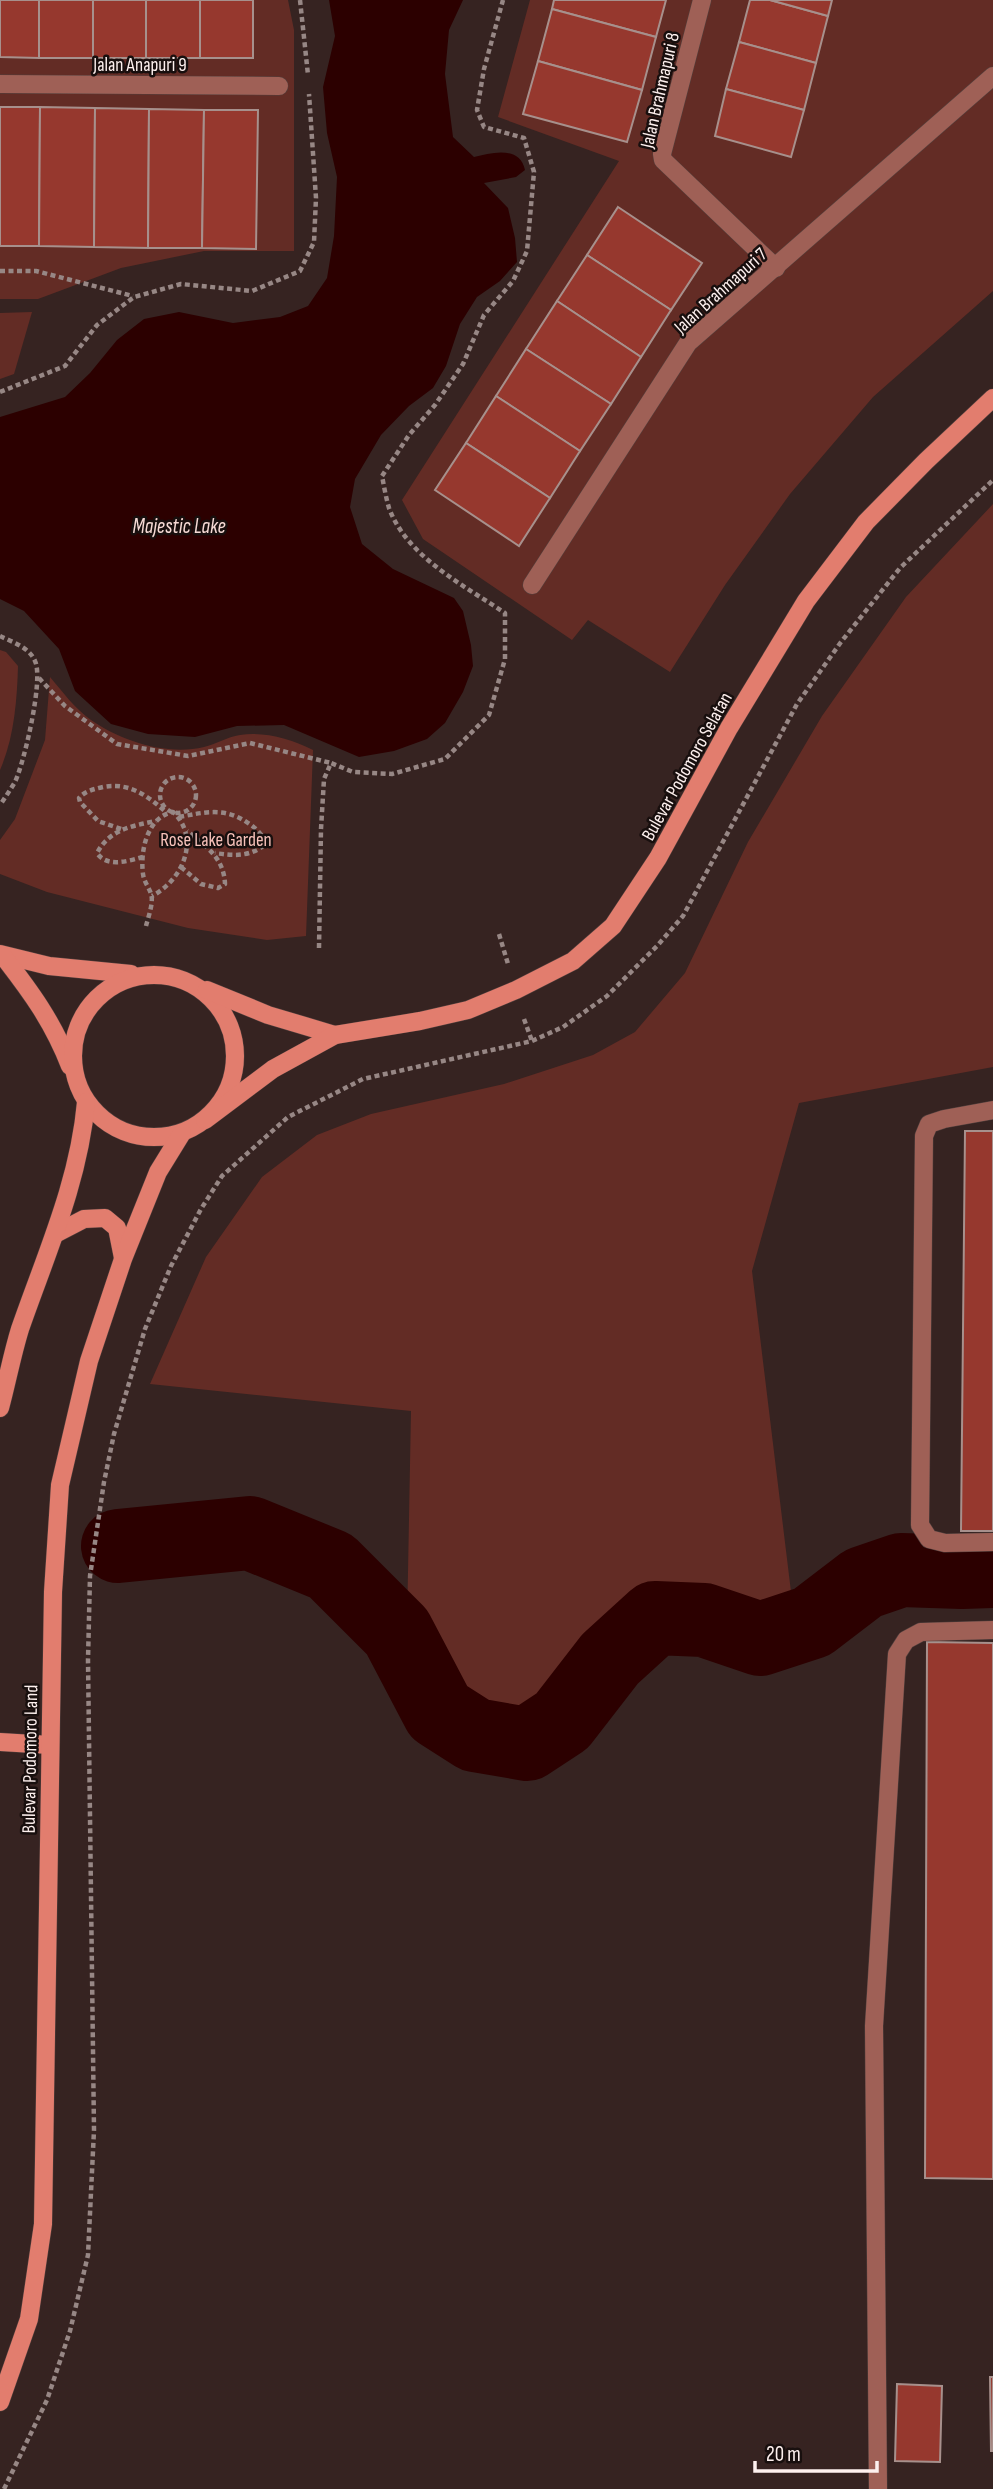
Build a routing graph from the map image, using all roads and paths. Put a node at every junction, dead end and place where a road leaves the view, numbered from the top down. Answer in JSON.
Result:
{"nodes":[{"id":1,"x":300,"y":0,"type":"edge"},
{"id":2,"x":503,"y":0,"type":"edge"},
{"id":3,"x":702,"y":0,"type":"edge"},
{"id":4,"x":993,"y":76,"type":"edge"},
{"id":5,"x":0,"y":84,"type":"edge"},
{"id":6,"x":279,"y":86,"type":"dead end"},
{"id":7,"x":776,"y":268,"type":"junction"},
{"id":8,"x":0,"y":271,"type":"edge"},
{"id":9,"x":134,"y":297,"type":"junction"},
{"id":10,"x":0,"y":392,"type":"edge"},
{"id":11,"x":993,"y":398,"type":"edge"},
{"id":12,"x":993,"y":480,"type":"edge"},
{"id":13,"x":533,"y":585,"type":"dead end"},
{"id":14,"x":0,"y":636,"type":"edge"},
{"id":15,"x":38,"y":678,"type":"junction"},
{"id":16,"x":331,"y":763,"type":"junction"},
{"id":17,"x":0,"y":805,"type":"edge"},
{"id":18,"x":173,"y":812,"type":"junction"},
{"id":19,"x":167,"y":813,"type":"junction"},
{"id":20,"x":179,"y":817,"type":"junction"},
{"id":21,"x":156,"y":821,"type":"junction"},
{"id":22,"x":121,"y":829,"type":"junction"},
{"id":23,"x":187,"y":831,"type":"junction"},
{"id":24,"x":215,"y":853,"type":"junction"},
{"id":25,"x":143,"y":857,"type":"junction"},
{"id":26,"x":181,"y":867,"type":"junction"},
{"id":27,"x":152,"y":896,"type":"junction"},
{"id":28,"x":146,"y":926,"type":"dead end"},
{"id":29,"x":319,"y":948,"type":"dead end"},
{"id":30,"x":2,"y":955,"type":"edge"},
{"id":31,"x":139,"y":974,"type":"junction"},
{"id":32,"x":192,"y":983,"type":"junction"},
{"id":33,"x":335,"y":1035,"type":"junction"},
{"id":34,"x":75,"y":1077,"type":"junction"},
{"id":35,"x":86,"y":1102,"type":"junction"},
{"id":36,"x":993,"y":1110,"type":"edge"},
{"id":37,"x":205,"y":1120,"type":"junction"},
{"id":38,"x":182,"y":1133,"type":"junction"},
{"id":39,"x":57,"y":1233,"type":"junction"},
{"id":40,"x":123,"y":1259,"type":"junction"},
{"id":41,"x":0,"y":1408,"type":"edge"},
{"id":42,"x":993,"y":1542,"type":"edge"},
{"id":43,"x":993,"y":1630,"type":"edge"},
{"id":44,"x":0,"y":1742,"type":"edge"},
{"id":45,"x":50,"y":1745,"type":"junction"},
{"id":46,"x":0,"y":2402,"type":"edge"},
{"id":47,"x":5,"y":2489,"type":"edge"},
{"id":48,"x":878,"y":2489,"type":"edge"}],
"edges":[{"from":1,"to":9,"type":"path"},
{"from":2,"to":16,"type":"path"},
{"from":3,"to":7,"type":"street","name":"Jalan Brahmapuri 8"},
{"from":4,"to":7,"type":"street","name":"Jalan Brahmapuri 7"},
{"from":5,"to":6,"type":"street","name":"Jalan Anapuri 9"},
{"from":7,"to":13,"type":"street","name":"Jalan Brahmapuri 7"},
{"from":8,"to":9,"type":"path"},
{"from":9,"to":10,"type":"path"},
{"from":11,"to":33,"type":"street","name":"Bulevar Podomoro Selatan"},
{"from":12,"to":47,"type":"path"},
{"from":14,"to":15,"type":"path"},
{"from":15,"to":16,"type":"path"},
{"from":15,"to":17,"type":"path"},
{"from":16,"to":29,"type":"path"},
{"from":18,"to":18,"type":"path"},
{"from":18,"to":19,"type":"path"},
{"from":18,"to":20,"type":"path"},
{"from":19,"to":21,"type":"path"},
{"from":19,"to":22,"type":"path"},
{"from":20,"to":23,"type":"path"},
{"from":20,"to":24,"type":"path"},
{"from":21,"to":22,"type":"path"},
{"from":21,"to":25,"type":"path"},
{"from":22,"to":25,"type":"path"},
{"from":23,"to":24,"type":"path"},
{"from":23,"to":26,"type":"path"},
{"from":24,"to":26,"type":"path"},
{"from":25,"to":27,"type":"path"},
{"from":26,"to":27,"type":"path"},
{"from":27,"to":28,"type":"path"},
{"from":30,"to":31,"type":"street"},
{"from":30,"to":34,"type":"street"},
{"from":31,"to":32,"type":"street"},
{"from":31,"to":34,"type":"street"},
{"from":32,"to":33,"type":"street","name":"Bulevar Podomoro Selatan"},
{"from":32,"to":37,"type":"street"},
{"from":33,"to":37,"type":"street","name":"Bulevar Podomoro Selatan"},
{"from":34,"to":35,"type":"street"},
{"from":35,"to":38,"type":"street"},
{"from":35,"to":39,"type":"street"},
{"from":36,"to":42,"type":"street"},
{"from":37,"to":38,"type":"street"},
{"from":38,"to":40,"type":"street","name":"Bulevar Podomoro Land"},
{"from":39,"to":40,"type":"street"},
{"from":39,"to":41,"type":"street"},
{"from":40,"to":45,"type":"street","name":"Bulevar Podomoro Land"},
{"from":43,"to":48,"type":"street"},
{"from":44,"to":45,"type":"street"},
{"from":45,"to":46,"type":"street","name":"Bulevar Podomoro Land"}]}
